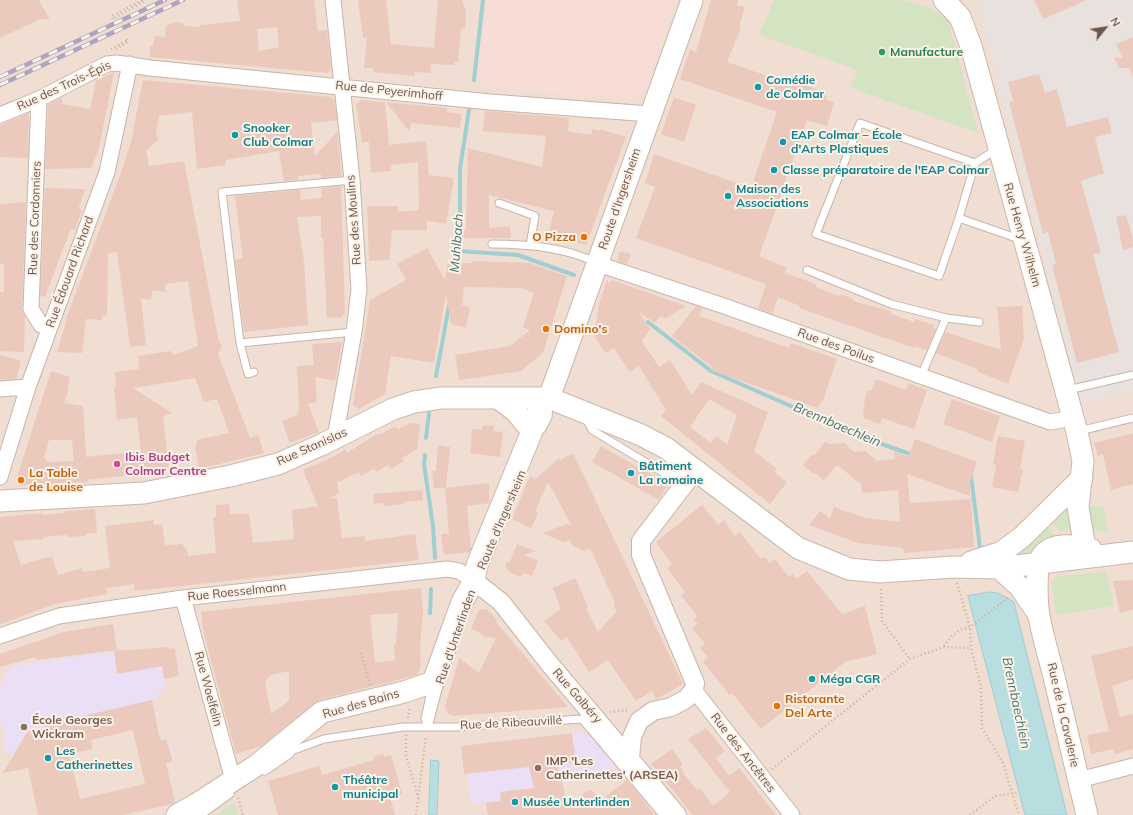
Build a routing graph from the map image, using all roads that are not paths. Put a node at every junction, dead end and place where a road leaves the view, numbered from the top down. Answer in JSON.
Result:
{"nodes":[{"id":1,"x":333,"y":0,"type":"edge"},
{"id":2,"x":692,"y":0,"type":"edge"},
{"id":3,"x":944,"y":0,"type":"edge"},
{"id":4,"x":130,"y":64,"type":"junction"},
{"id":5,"x":343,"y":86,"type":"junction"},
{"id":6,"x":39,"y":99,"type":"junction"},
{"id":7,"x":650,"y":114,"type":"junction"},
{"id":8,"x":0,"y":115,"type":"edge"},
{"id":9,"x":998,"y":149,"type":"junction"},
{"id":10,"x":975,"y":163,"type":"junction"},
{"id":11,"x":352,"y":180,"type":"junction"},
{"id":12,"x":499,"y":202,"type":"dead end"},
{"id":13,"x":960,"y":218,"type":"junction"},
{"id":14,"x":1024,"y":240,"type":"junction"},
{"id":15,"x":492,"y":244,"type":"dead end"},
{"id":16,"x":530,"y":245,"type":"junction"},
{"id":17,"x":598,"y":264,"type":"junction"},
{"id":18,"x":807,"y":270,"type":"dead end"},
{"id":19,"x":946,"y":318,"type":"junction"},
{"id":20,"x":979,"y":322,"type":"dead end"},
{"id":21,"x":50,"y":327,"type":"junction"},
{"id":22,"x":354,"y":332,"type":"junction"},
{"id":23,"x":240,"y":343,"type":"junction"},
{"id":24,"x":254,"y":372,"type":"dead end"},
{"id":25,"x":1133,"y":375,"type":"edge"},
{"id":26,"x":921,"y":376,"type":"junction"},
{"id":27,"x":28,"y":387,"type":"junction"},
{"id":28,"x":0,"y":389,"type":"edge"},
{"id":29,"x":1066,"y":391,"type":"junction"},
{"id":30,"x":498,"y":398,"type":"junction"},
{"id":31,"x":549,"y":398,"type":"junction"},
{"id":32,"x":1133,"y":418,"type":"edge"},
{"id":33,"x":1075,"y":425,"type":"junction"},
{"id":34,"x":532,"y":431,"type":"junction"},
{"id":35,"x":335,"y":438,"type":"junction"},
{"id":36,"x":692,"y":466,"type":"junction"},
{"id":37,"x":0,"y":477,"type":"edge"},
{"id":38,"x":1082,"y":478,"type":"junction"},
{"id":39,"x":0,"y":501,"type":"edge"},
{"id":40,"x":1085,"y":548,"type":"junction"},
{"id":41,"x":1125,"y":552,"type":"edge"},
{"id":42,"x":1039,"y":564,"type":"junction"},
{"id":43,"x":953,"y":567,"type":"junction"},
{"id":44,"x":999,"y":568,"type":"junction"},
{"id":45,"x":474,"y":581,"type":"junction"},
{"id":46,"x":183,"y":598,"type":"junction"},
{"id":47,"x":1039,"y":615,"type":"junction"},
{"id":48,"x":0,"y":636,"type":"edge"},
{"id":49,"x":433,"y":682,"type":"junction"},
{"id":50,"x":694,"y":690,"type":"junction"},
{"id":51,"x":588,"y":717,"type":"junction"},
{"id":52,"x":428,"y":726,"type":"junction"},
{"id":53,"x":302,"y":746,"type":"junction"},
{"id":54,"x":630,"y":758,"type":"junction"},
{"id":55,"x":1133,"y":766,"type":"edge"},
{"id":56,"x":257,"y":770,"type":"junction"},
{"id":57,"x":1078,"y":780,"type":"junction"},
{"id":58,"x":235,"y":785,"type":"junction"},
{"id":59,"x":177,"y":815,"type":"edge"},
{"id":60,"x":201,"y":815,"type":"edge"},
{"id":61,"x":663,"y":815,"type":"edge"},
{"id":62,"x":676,"y":815,"type":"edge"},
{"id":63,"x":792,"y":815,"type":"edge"},
{"id":64,"x":1087,"y":815,"type":"edge"}],
"edges":[{"from":1,"to":5,"type":"street","name":"Rue des Moulins"},
{"from":2,"to":7,"type":"main road","name":"Route d'Ingersheim"},
{"from":3,"to":9,"type":"main road","name":"Rue Henry Wilhelm"},
{"from":4,"to":5,"type":"street","name":"Rue de Peyerimhoff"},
{"from":4,"to":6,"type":"street","name":"Rue des Trois-Épis"},
{"from":4,"to":21,"type":"street","name":"Rue Édouard Richard"},
{"from":5,"to":7,"type":"street","name":"Rue de Peyerimhoff"},
{"from":5,"to":11,"type":"street","name":"Rue des Moulins"},
{"from":6,"to":8,"type":"street","name":"Rue des Trois-Épis"},
{"from":6,"to":21,"type":"street","name":"Rue des Cordonniers"},
{"from":7,"to":17,"type":"main road","name":"Route d'Ingersheim"},
{"from":9,"to":10,"type":"lane"},
{"from":9,"to":14,"type":"main road","name":"Rue Henry Wilhelm"},
{"from":10,"to":13,"type":"lane"},
{"from":10,"to":13,"type":"lane"},
{"from":11,"to":22,"type":"street","name":"Rue des Moulins"},
{"from":11,"to":23,"type":"lane"},
{"from":12,"to":16,"type":"lane"},
{"from":13,"to":14,"type":"lane"},
{"from":14,"to":29,"type":"main road","name":"Rue Henry Wilhelm"},
{"from":15,"to":16,"type":"lane"},
{"from":16,"to":17,"type":"lane"},
{"from":17,"to":26,"type":"street","name":"Rue des Poilus"},
{"from":17,"to":31,"type":"main road","name":"Route d'Ingersheim"},
{"from":18,"to":19,"type":"lane"},
{"from":19,"to":20,"type":"lane"},
{"from":19,"to":26,"type":"lane"},
{"from":21,"to":27,"type":"street","name":"Rue Édouard Richard"},
{"from":22,"to":23,"type":"lane"},
{"from":22,"to":35,"type":"street","name":"Rue des Moulins"},
{"from":23,"to":24,"type":"lane"},
{"from":25,"to":29,"type":"lane"},
{"from":26,"to":33,"type":"street","name":"Rue des Poilus"},
{"from":27,"to":28,"type":"street"},
{"from":27,"to":37,"type":"street","name":"Rue Édouard Richard"},
{"from":29,"to":33,"type":"main road","name":"Rue Henry Wilhelm"},
{"from":30,"to":31,"type":"main road","name":"Rue Stanislas"},
{"from":30,"to":34,"type":"main road"},
{"from":30,"to":35,"type":"main road","name":"Rue Stanislas"},
{"from":31,"to":34,"type":"main road","name":"Route d'Ingersheim"},
{"from":31,"to":36,"type":"main road"},
{"from":31,"to":45,"type":"lane","name":"Route d'Ingersheim"},
{"from":32,"to":33,"type":"lane"},
{"from":33,"to":38,"type":"main road","name":"Rue Henry Wilhelm"},
{"from":34,"to":45,"type":"main road","name":"Route d'Ingersheim"},
{"from":35,"to":39,"type":"main road","name":"Rue Stanislas"},
{"from":36,"to":43,"type":"main road"},
{"from":36,"to":50,"type":"street"},
{"from":38,"to":40,"type":"main road","name":"Rue Henry Wilhelm"},
{"from":38,"to":43,"type":"main road"},
{"from":40,"to":41,"type":"main road"},
{"from":40,"to":42,"type":"main road"},
{"from":41,"to":42,"type":"main road"},
{"from":42,"to":44,"type":"main road"},
{"from":42,"to":47,"type":"main road","name":"Rue de la Cavalerie"},
{"from":43,"to":44,"type":"main road"},
{"from":44,"to":47,"type":"main road","name":"Rue de la Cavalerie"},
{"from":45,"to":46,"type":"street","name":"Rue Roesselmann"},
{"from":45,"to":49,"type":"main road","name":"Rue d'Unterlinden"},
{"from":45,"to":51,"type":"street","name":"Rue Golbéry"},
{"from":45,"to":52,"type":"lane","name":"Rue d'Unterlinden"},
{"from":46,"to":48,"type":"street","name":"Rue Roesselmann"},
{"from":46,"to":58,"type":"street","name":"Rue Woelfelin"},
{"from":47,"to":57,"type":"main road","name":"Rue de la Cavalerie"},
{"from":49,"to":52,"type":"lane","name":"Rue d'Unterlinden"},
{"from":49,"to":56,"type":"main road","name":"Rue des Bains"},
{"from":50,"to":54,"type":"street"},
{"from":50,"to":63,"type":"street","name":"Rue des Ancêtres"},
{"from":51,"to":52,"type":"lane","name":"Rue de Ribeauvillé"},
{"from":51,"to":54,"type":"street","name":"Rue Golbéry"},
{"from":51,"to":61,"type":"lane","name":"Rue Golbéry"},
{"from":52,"to":53,"type":"lane","name":"Rue des Bains"},
{"from":53,"to":56,"type":"lane","name":"Rue des Bains"},
{"from":53,"to":56,"type":"lane","name":"Rue des Bains"},
{"from":54,"to":62,"type":"street","name":"Rue Golbéry"},
{"from":55,"to":57,"type":"street"},
{"from":56,"to":58,"type":"main road","name":"Rue des Bains"},
{"from":57,"to":64,"type":"main road","name":"Rue de la Cavalerie"},
{"from":58,"to":59,"type":"main road","name":"Rue des Bains"},
{"from":58,"to":60,"type":"lane","name":"Rue des Bains"}]}
